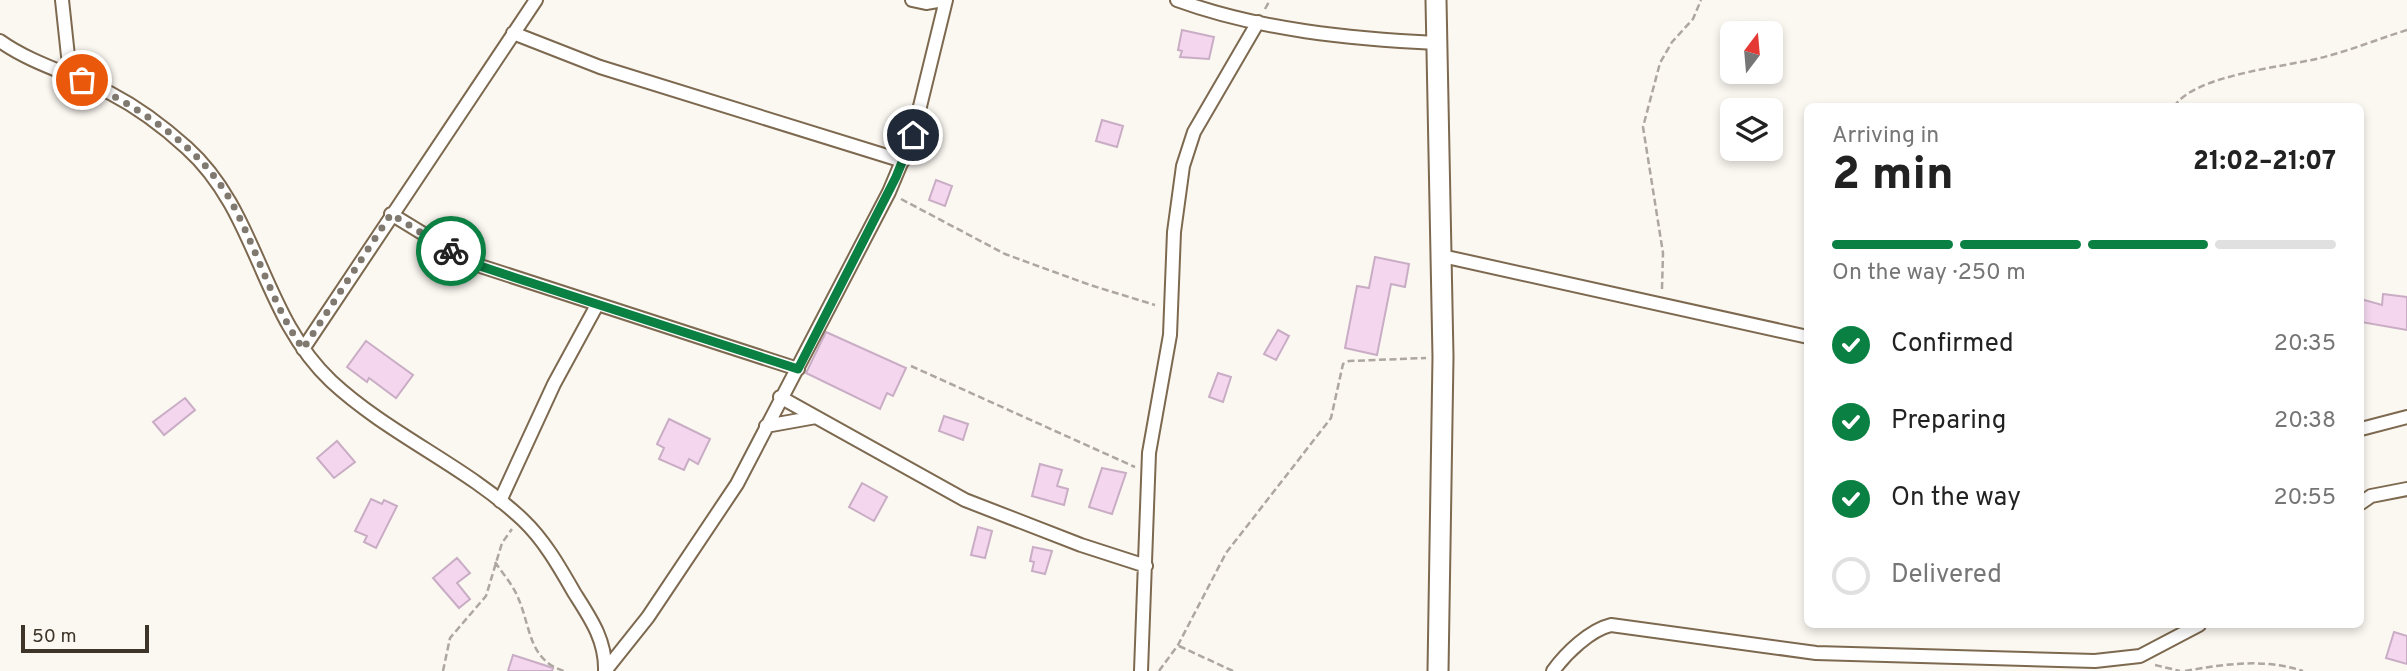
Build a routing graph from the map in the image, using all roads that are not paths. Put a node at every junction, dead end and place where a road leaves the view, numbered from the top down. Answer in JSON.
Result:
{"nodes":[{"id":1,"x":62,"y":0,"type":"edge"},
{"id":2,"x":536,"y":0,"type":"edge"},
{"id":3,"x":912,"y":0,"type":"edge"},
{"id":4,"x":945,"y":0,"type":"edge"},
{"id":5,"x":1178,"y":0,"type":"edge"},
{"id":6,"x":1436,"y":0,"type":"edge"},
{"id":7,"x":1258,"y":22,"type":"junction"},
{"id":8,"x":513,"y":33,"type":"junction"},
{"id":9,"x":0,"y":41,"type":"edge"},
{"id":10,"x":1437,"y":43,"type":"junction"},
{"id":11,"x":82,"y":80,"type":"junction"},
{"id":12,"x":903,"y":161,"type":"junction"},
{"id":13,"x":391,"y":214,"type":"junction"},
{"id":14,"x":1441,"y":256,"type":"junction"},
{"id":15,"x":597,"y":305,"type":"junction"},
{"id":16,"x":1804,"y":336,"type":"edge"},
{"id":17,"x":303,"y":349,"type":"junction"},
{"id":18,"x":798,"y":369,"type":"junction"},
{"id":19,"x":780,"y":397,"type":"junction"},
{"id":20,"x":817,"y":417,"type":"junction"},
{"id":21,"x":2407,"y":417,"type":"edge"},
{"id":22,"x":766,"y":426,"type":"junction"},
{"id":23,"x":2364,"y":428,"type":"edge"},
{"id":24,"x":2407,"y":489,"type":"edge"},
{"id":25,"x":500,"y":501,"type":"junction"},
{"id":26,"x":2364,"y":501,"type":"edge"},
{"id":27,"x":1146,"y":566,"type":"junction"},
{"id":28,"x":2193,"y":628,"type":"edge"},
{"id":29,"x":605,"y":671,"type":"edge"},
{"id":30,"x":1141,"y":671,"type":"edge"},
{"id":31,"x":1438,"y":671,"type":"edge"},
{"id":32,"x":1553,"y":671,"type":"edge"}],
"edges":[{"from":1,"to":11,"type":"street"},
{"from":2,"to":8,"type":"street"},
{"from":3,"to":4,"type":"street"},
{"from":4,"to":12,"type":"street"},
{"from":5,"to":7,"type":"street"},
{"from":6,"to":10,"type":"street"},
{"from":7,"to":10,"type":"street"},
{"from":7,"to":27,"type":"street"},
{"from":8,"to":12,"type":"street"},
{"from":8,"to":13,"type":"street"},
{"from":9,"to":11,"type":"street"},
{"from":10,"to":14,"type":"street"},
{"from":11,"to":17,"type":"street"},
{"from":12,"to":18,"type":"street"},
{"from":13,"to":15,"type":"street"},
{"from":13,"to":17,"type":"street"},
{"from":14,"to":16,"type":"street"},
{"from":14,"to":31,"type":"street"},
{"from":15,"to":18,"type":"street"},
{"from":15,"to":25,"type":"street"},
{"from":17,"to":25,"type":"street"},
{"from":18,"to":19,"type":"street"},
{"from":19,"to":20,"type":"street"},
{"from":19,"to":22,"type":"street"},
{"from":20,"to":22,"type":"street"},
{"from":20,"to":27,"type":"street"},
{"from":21,"to":23,"type":"street"},
{"from":22,"to":29,"type":"street"},
{"from":24,"to":26,"type":"street"},
{"from":25,"to":29,"type":"street"},
{"from":27,"to":30,"type":"street"},
{"from":28,"to":32,"type":"street"}]}
